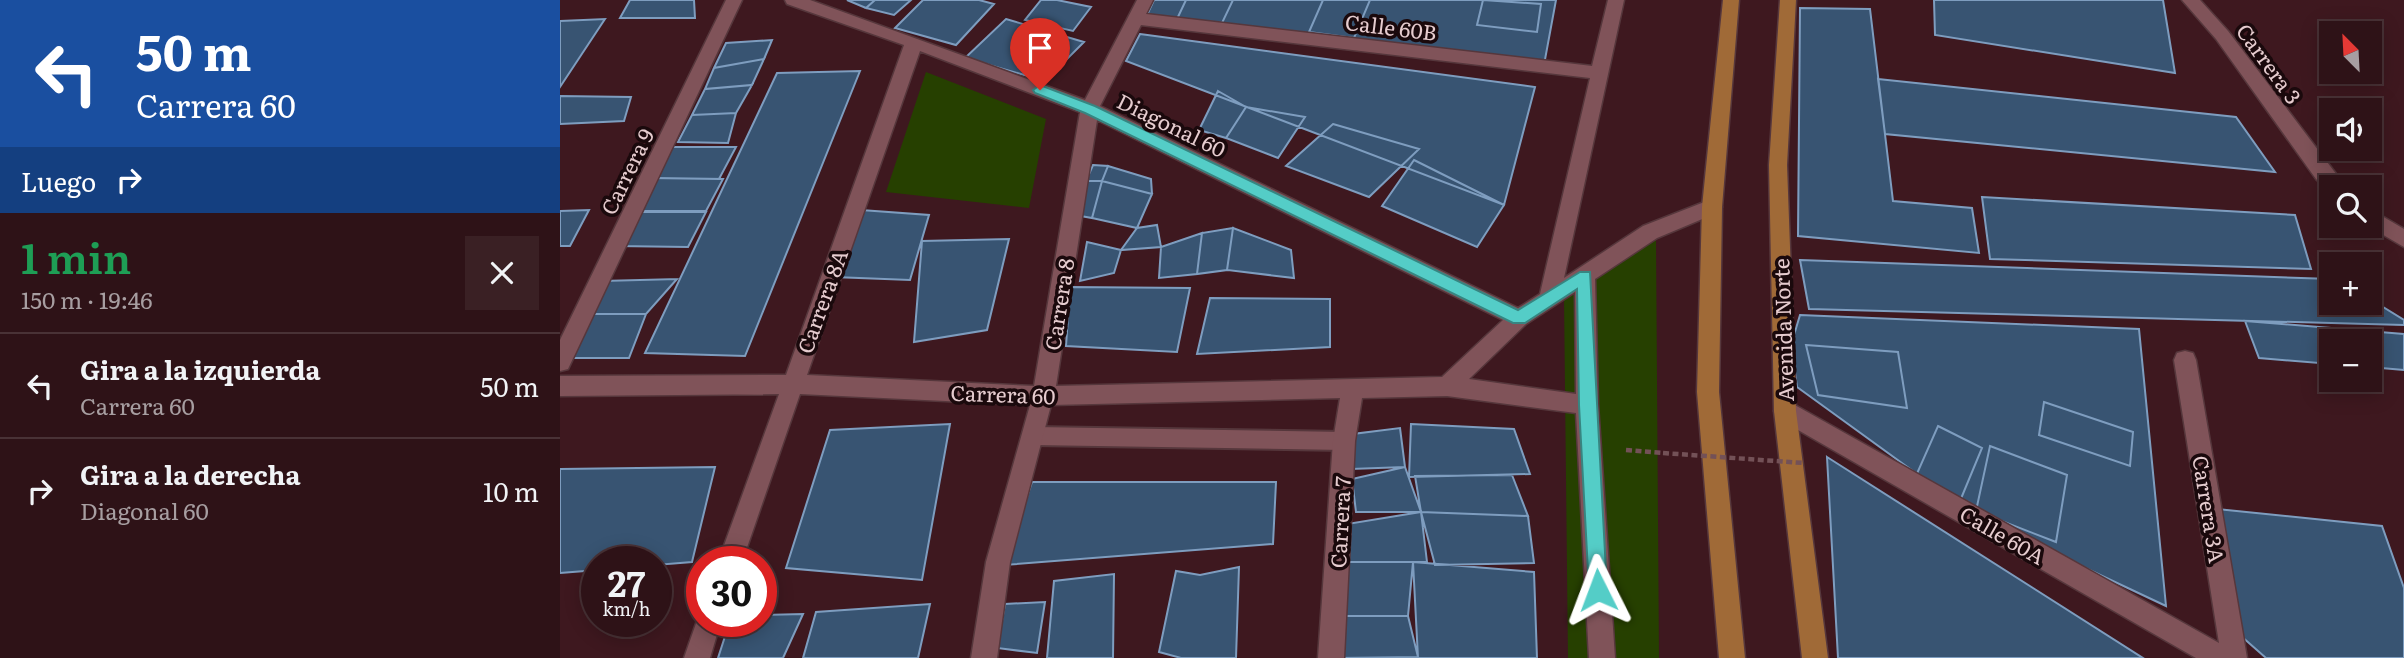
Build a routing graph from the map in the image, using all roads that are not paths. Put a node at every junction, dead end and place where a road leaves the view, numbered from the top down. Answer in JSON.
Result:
{"nodes":[{"id":1,"x":734,"y":0,"type":"edge"},
{"id":2,"x":793,"y":0,"type":"edge"},
{"id":3,"x":1616,"y":0,"type":"edge"},
{"id":4,"x":1731,"y":0,"type":"edge"},
{"id":5,"x":1788,"y":0,"type":"edge"},
{"id":6,"x":2190,"y":0,"type":"edge"},
{"id":7,"x":1140,"y":9,"type":"edge"},
{"id":8,"x":914,"y":42,"type":"junction"},
{"id":9,"x":1600,"y":73,"type":"junction"},
{"id":10,"x":1090,"y":109,"type":"junction"},
{"id":11,"x":2324,"y":175,"type":"edge"},
{"id":12,"x":1712,"y":206,"type":"junction"},
{"id":13,"x":2382,"y":225,"type":"edge"},
{"id":14,"x":2404,"y":239,"type":"edge"},
{"id":15,"x":1585,"y":276,"type":"junction"},
{"id":16,"x":1549,"y":298,"type":"junction"},
{"id":17,"x":1519,"y":318,"type":"junction"},
{"id":18,"x":2185,"y":360,"type":"dead end"},
{"id":19,"x":560,"y":362,"type":"edge"},
{"id":20,"x":792,"y":384,"type":"junction"},
{"id":21,"x":560,"y":386,"type":"edge"},
{"id":22,"x":1447,"y":386,"type":"junction"},
{"id":23,"x":1353,"y":387,"type":"junction"},
{"id":24,"x":1043,"y":396,"type":"junction"},
{"id":25,"x":1587,"y":405,"type":"junction"},
{"id":26,"x":1785,"y":411,"type":"junction"},
{"id":27,"x":1034,"y":436,"type":"junction"},
{"id":28,"x":1344,"y":441,"type":"junction"},
{"id":29,"x":736,"y":546,"type":"edge"},
{"id":30,"x":704,"y":637,"type":"edge"},
{"id":31,"x":697,"y":658,"type":"edge"},
{"id":32,"x":984,"y":658,"type":"edge"},
{"id":33,"x":1331,"y":658,"type":"edge"},
{"id":34,"x":1602,"y":658,"type":"edge"},
{"id":35,"x":1732,"y":658,"type":"edge"},
{"id":36,"x":1815,"y":658,"type":"edge"},
{"id":37,"x":2221,"y":658,"type":"edge"},
{"id":38,"x":2234,"y":658,"type":"edge"}],
"edges":[{"from":1,"to":19,"type":"street","name":"Carrera 9"},
{"from":2,"to":8,"type":"street","name":"Diagonal 60"},
{"from":3,"to":9,"type":"street"},
{"from":4,"to":12,"type":"main road"},
{"from":5,"to":26,"type":"main road","name":"Avenida Norte"},
{"from":6,"to":11,"type":"street","name":"Carrera 3"},
{"from":7,"to":9,"type":"street","name":"Calle 60B"},
{"from":7,"to":10,"type":"street","name":"Carrera 8"},
{"from":8,"to":10,"type":"street","name":"Diagonal 60"},
{"from":8,"to":20,"type":"street","name":"Carrera 8A"},
{"from":9,"to":16,"type":"street"},
{"from":10,"to":17,"type":"street","name":"Diagonal 60"},
{"from":10,"to":24,"type":"street","name":"Carrera 8"},
{"from":12,"to":15,"type":"street"},
{"from":12,"to":35,"type":"main road"},
{"from":13,"to":14,"type":"street"},
{"from":15,"to":16,"type":"street"},
{"from":15,"to":25,"type":"street"},
{"from":16,"to":17,"type":"street"},
{"from":17,"to":22,"type":"street"},
{"from":18,"to":38,"type":"street","name":"Carrera 3A"},
{"from":20,"to":21,"type":"street","name":"Carrera 60"},
{"from":20,"to":24,"type":"street","name":"Carrera 60"},
{"from":20,"to":29,"type":"street","name":"Carrera 8A"},
{"from":22,"to":23,"type":"street","name":"Carrera 60"},
{"from":22,"to":25,"type":"street","name":"Carrera 60"},
{"from":23,"to":24,"type":"street","name":"Carrera 60"},
{"from":23,"to":28,"type":"street","name":"Carrera 7"},
{"from":24,"to":27,"type":"street","name":"Carrera 8"},
{"from":25,"to":34,"type":"street"},
{"from":26,"to":36,"type":"main road","name":"Avenida Norte"},
{"from":26,"to":37,"type":"street","name":"Calle 60A"},
{"from":27,"to":28,"type":"lane","name":"Carrera 60"},
{"from":27,"to":32,"type":"street","name":"Carrera 8"},
{"from":28,"to":33,"type":"street","name":"Carrera 7"},
{"from":30,"to":31,"type":"street"}]}
